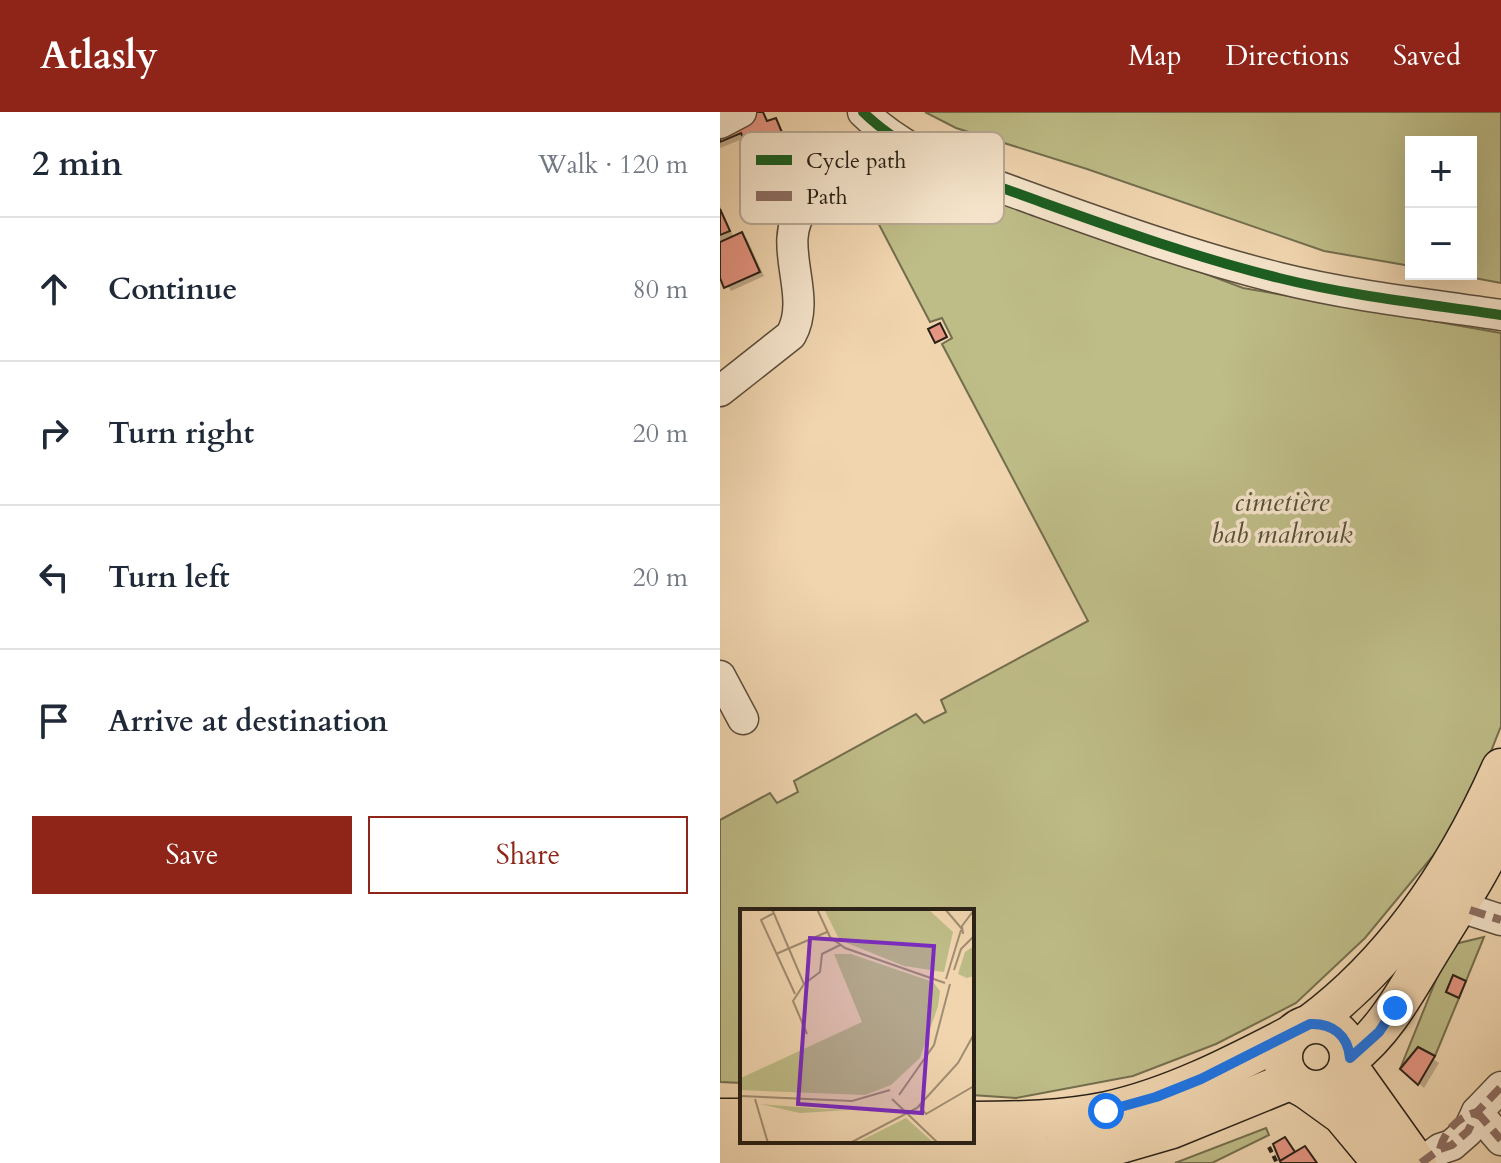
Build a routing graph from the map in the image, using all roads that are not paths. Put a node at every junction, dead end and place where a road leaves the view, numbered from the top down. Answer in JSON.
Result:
{"nodes":[{"id":1,"x":741,"y":112,"type":"edge"},
{"id":2,"x":863,"y":112,"type":"edge"},
{"id":3,"x":720,"y":123,"type":"edge"},
{"id":4,"x":890,"y":132,"type":"edge"},
{"id":5,"x":1004,"y":188,"type":"edge"},
{"id":6,"x":793,"y":224,"type":"edge"},
{"id":7,"x":1501,"y":315,"type":"edge"},
{"id":8,"x":720,"y":391,"type":"edge"},
{"id":9,"x":720,"y":676,"type":"edge"},
{"id":10,"x":743,"y":719,"type":"dead end"},
{"id":11,"x":1501,"y":768,"type":"edge"},
{"id":12,"x":1501,"y":827,"type":"edge"},
{"id":13,"x":1470,"y":910,"type":"dead end"},
{"id":14,"x":1501,"y":920,"type":"edge"},
{"id":15,"x":1300,"y":1030,"type":"junction"},
{"id":16,"x":1349,"y":1062,"type":"junction"},
{"id":17,"x":1299,"y":1085,"type":"junction"},
{"id":18,"x":1501,"y":1087,"type":"edge"},
{"id":19,"x":1477,"y":1112,"type":"junction"},
{"id":20,"x":974,"y":1121,"type":"edge"},
{"id":21,"x":1501,"y":1140,"type":"edge"},
{"id":22,"x":720,"y":1155,"type":"edge"},
{"id":23,"x":1426,"y":1158,"type":"edge"},
{"id":24,"x":1382,"y":1163,"type":"edge"}],
"edges":[{"from":1,"to":3,"type":"street"},
{"from":2,"to":4,"type":"street"},
{"from":5,"to":7,"type":"street"},
{"from":6,"to":8,"type":"street"},
{"from":9,"to":10,"type":"street"},
{"from":11,"to":15,"type":"main road"},
{"from":12,"to":16,"type":"main road"},
{"from":13,"to":14,"type":"street"},
{"from":15,"to":16,"type":"main road"},
{"from":15,"to":17,"type":"main road"},
{"from":15,"to":20,"type":"main road"},
{"from":16,"to":17,"type":"main road"},
{"from":16,"to":23,"type":"main road"},
{"from":17,"to":22,"type":"main road"},
{"from":17,"to":24,"type":"main road"},
{"from":18,"to":19,"type":"street"},
{"from":19,"to":21,"type":"street"},
{"from":19,"to":23,"type":"street"}]}
